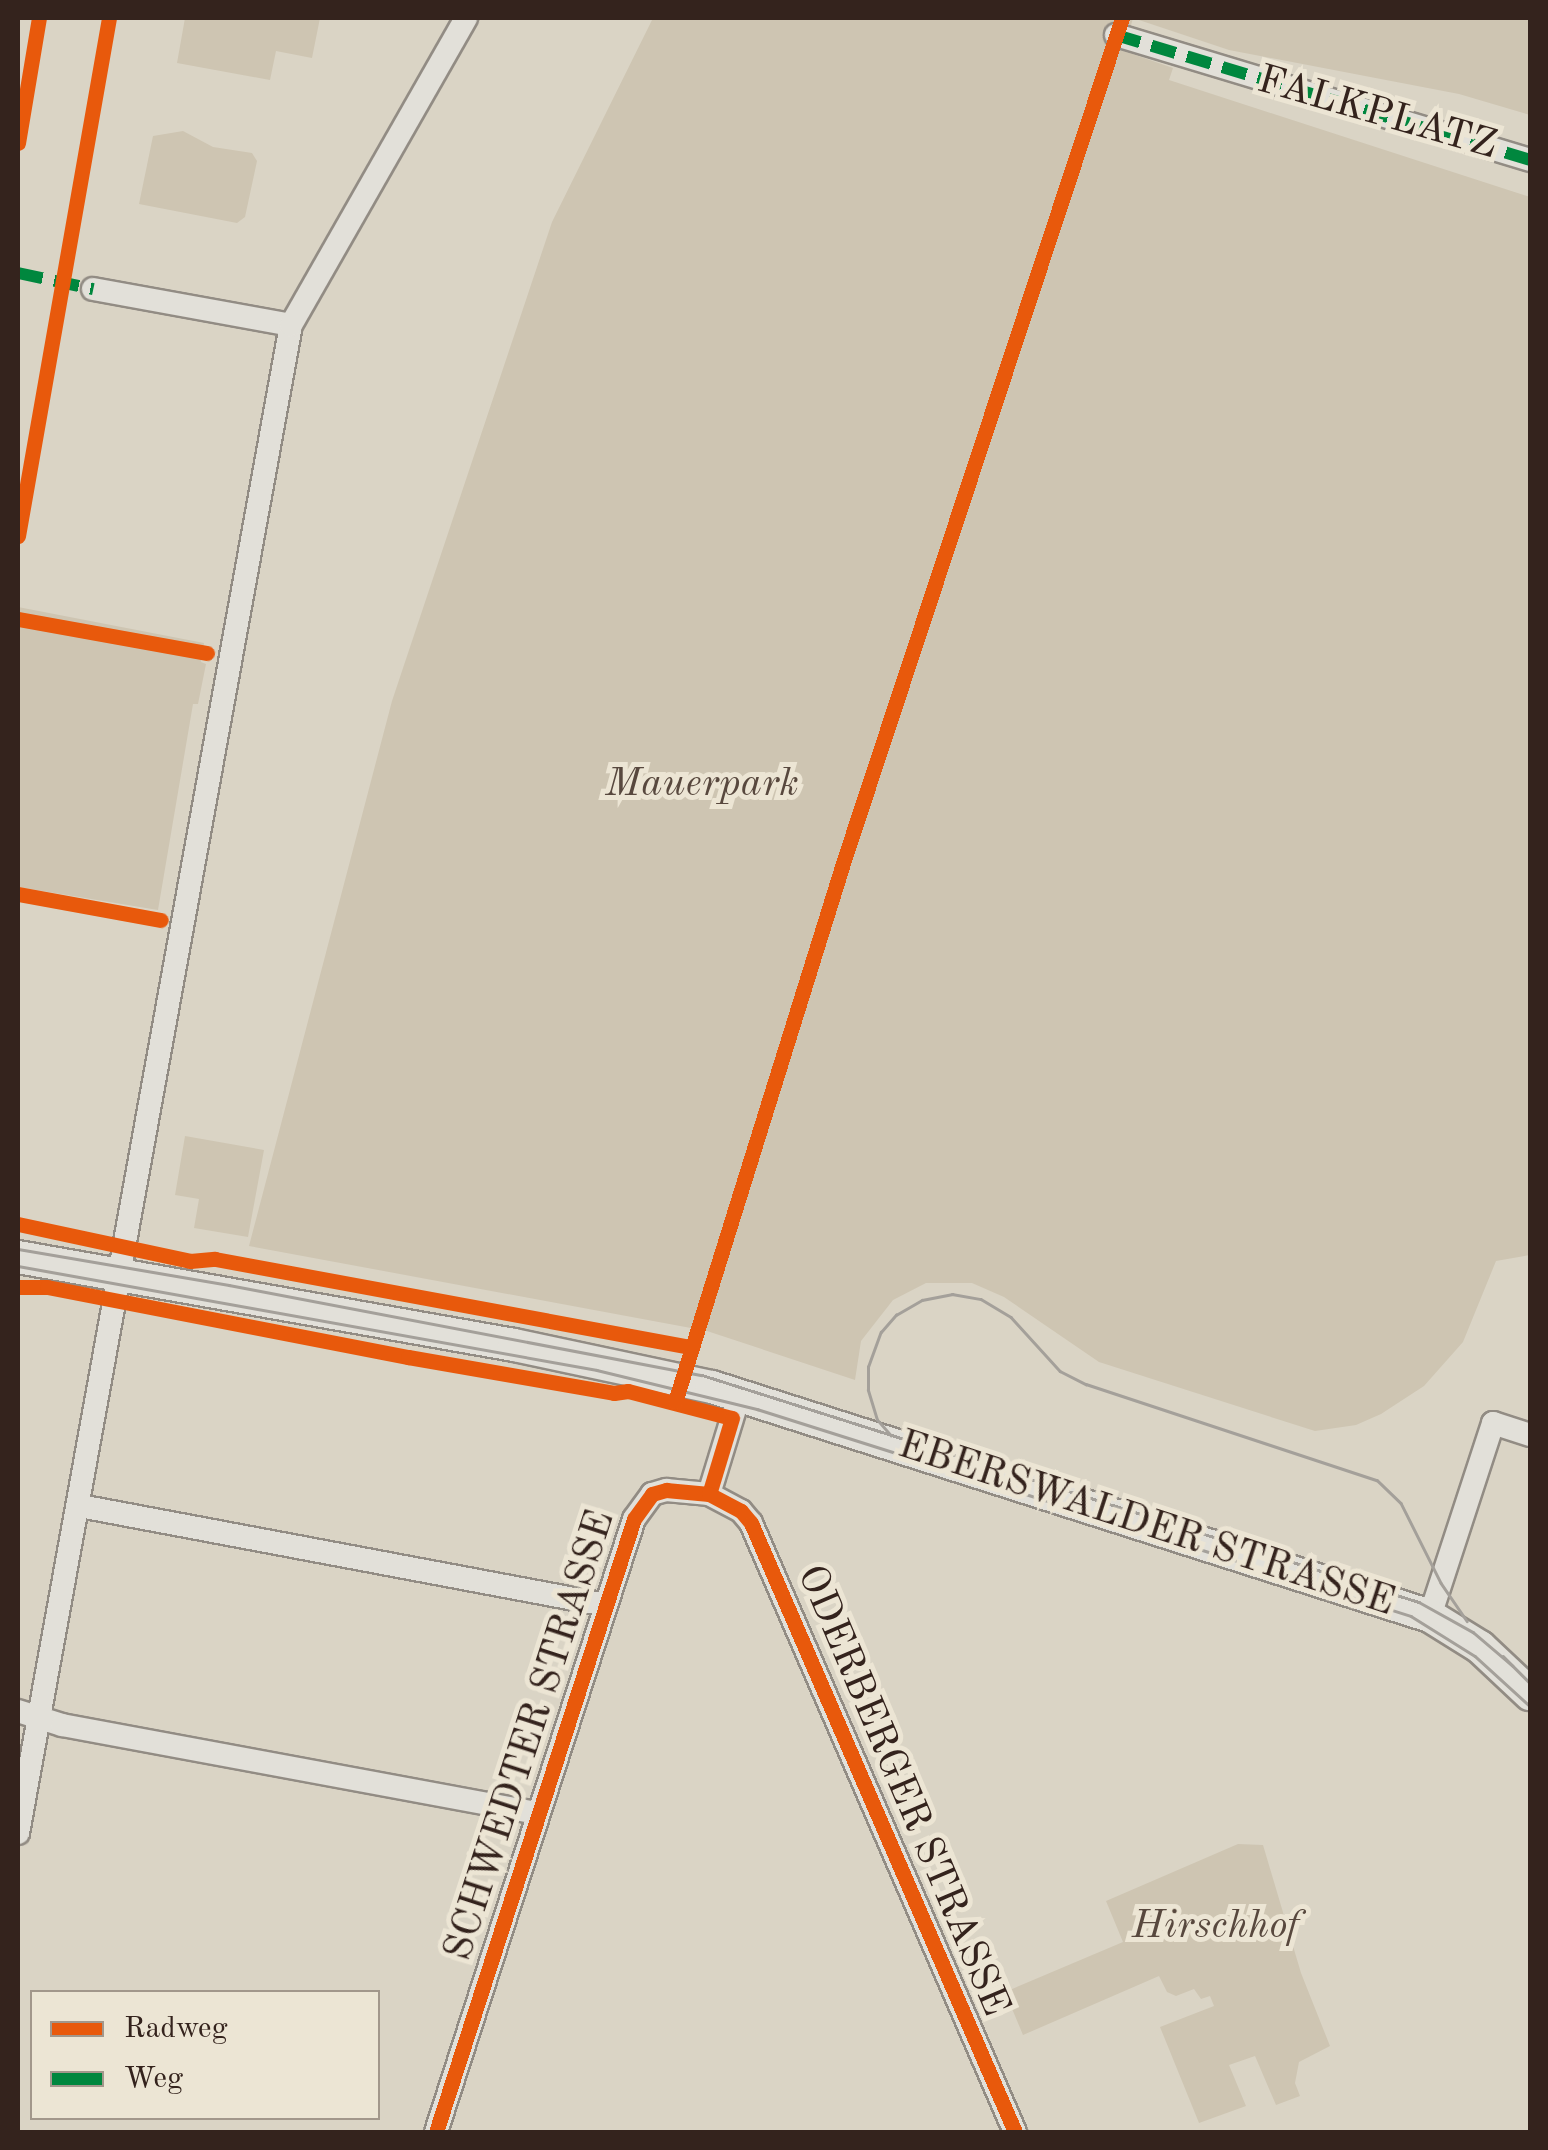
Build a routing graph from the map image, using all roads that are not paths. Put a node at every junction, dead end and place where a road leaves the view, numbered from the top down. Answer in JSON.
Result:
{"nodes":[{"id":1,"x":466,"y":18,"type":"edge"},
{"id":2,"x":1116,"y":35,"type":"dead end"},
{"id":3,"x":1530,"y":160,"type":"edge"},
{"id":4,"x":93,"y":288,"type":"dead end"},
{"id":5,"x":291,"y":325,"type":"junction"},
{"id":6,"x":18,"y":1257,"type":"edge"},
{"id":7,"x":120,"y":1275,"type":"junction"},
{"id":8,"x":739,"y":1396,"type":"junction"},
{"id":9,"x":1530,"y":1435,"type":"edge"},
{"id":10,"x":708,"y":1494,"type":"junction"},
{"id":11,"x":80,"y":1506,"type":"junction"},
{"id":12,"x":606,"y":1605,"type":"junction"},
{"id":13,"x":1430,"y":1616,"type":"junction"},
{"id":14,"x":1530,"y":1694,"type":"edge"},
{"id":15,"x":28,"y":1714,"type":"edge"},
{"id":16,"x":538,"y":1813,"type":"junction"},
{"id":17,"x":18,"y":1832,"type":"edge"},
{"id":18,"x":436,"y":2132,"type":"edge"},
{"id":19,"x":1015,"y":2132,"type":"edge"}],
"edges":[{"from":1,"to":5,"type":"street"},
{"from":2,"to":3,"type":"street","name":"FALKPLATZ"},
{"from":4,"to":5,"type":"street"},
{"from":5,"to":7,"type":"street"},
{"from":6,"to":7,"type":"main road","name":"EBERSWALDER STRASSE"},
{"from":7,"to":8,"type":"main road","name":"EBERSWALDER STRASSE"},
{"from":7,"to":11,"type":"street"},
{"from":8,"to":10,"type":"street"},
{"from":8,"to":13,"type":"main road","name":"EBERSWALDER STRASSE"},
{"from":9,"to":13,"type":"street"},
{"from":10,"to":12,"type":"street","name":"SCHWEDTER STRASSE"},
{"from":10,"to":19,"type":"street","name":"ODERBERGER STRASSE"},
{"from":11,"to":12,"type":"street"},
{"from":11,"to":15,"type":"street"},
{"from":12,"to":16,"type":"street","name":"SCHWEDTER STRASSE"},
{"from":13,"to":14,"type":"main road","name":"EBERSWALDER STRASSE"},
{"from":15,"to":16,"type":"street"},
{"from":15,"to":17,"type":"street"},
{"from":16,"to":18,"type":"street","name":"SCHWEDTER STRASSE"}]}
